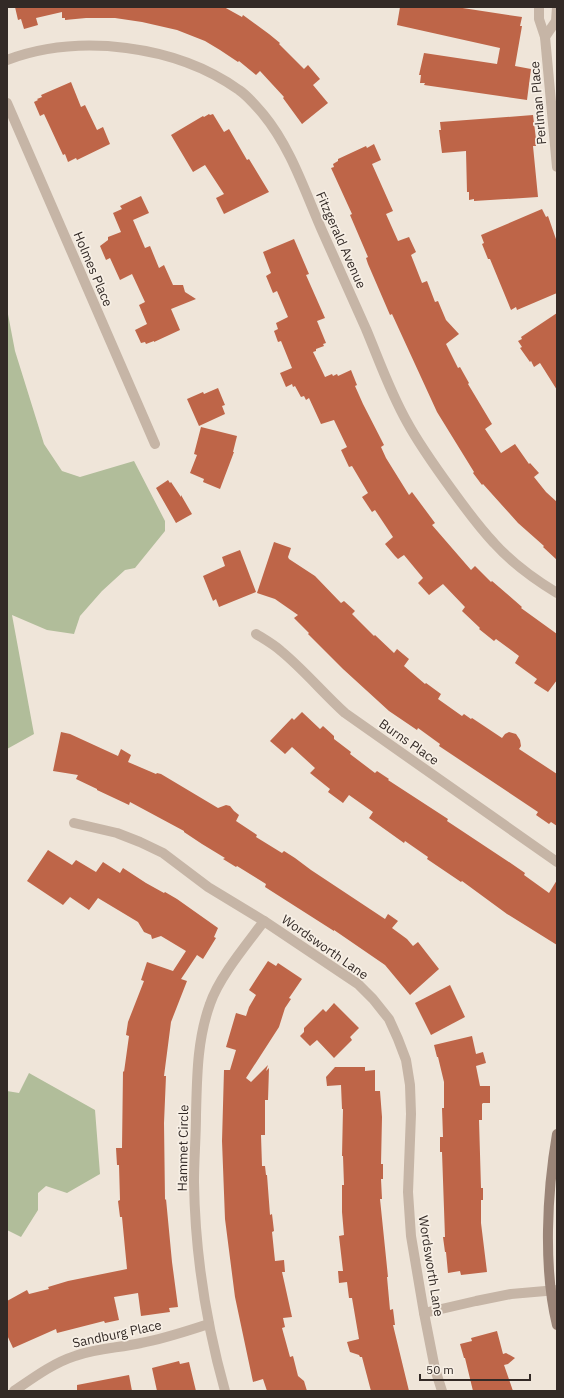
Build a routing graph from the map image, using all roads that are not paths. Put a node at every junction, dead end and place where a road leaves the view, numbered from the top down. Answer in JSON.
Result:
{"nodes":[{"id":1,"x":539,"y":7,"type":"edge"},
{"id":2,"x":557,"y":7,"type":"edge"},
{"id":3,"x":545,"y":37,"type":"junction"},
{"id":4,"x":7,"y":60,"type":"edge"},
{"id":5,"x":7,"y":103,"type":"edge"},
{"id":6,"x":556,"y":134,"type":"edge"},
{"id":7,"x":557,"y":167,"type":"edge"},
{"id":8,"x":155,"y":444,"type":"dead end"},
{"id":9,"x":557,"y":593,"type":"edge"},
{"id":10,"x":256,"y":634,"type":"dead end"},
{"id":11,"x":74,"y":823,"type":"dead end"},
{"id":12,"x":557,"y":862,"type":"edge"},
{"id":13,"x":264,"y":921,"type":"junction"},
{"id":14,"x":557,"y":1134,"type":"edge"},
{"id":15,"x":554,"y":1291,"type":"edge"},
{"id":16,"x":424,"y":1313,"type":"junction"},
{"id":17,"x":209,"y":1324,"type":"junction"},
{"id":18,"x":557,"y":1325,"type":"edge"},
{"id":19,"x":14,"y":1391,"type":"edge"},
{"id":20,"x":225,"y":1391,"type":"edge"},
{"id":21,"x":442,"y":1391,"type":"edge"}],
"edges":[{"from":1,"to":3,"type":"street","name":"Perlman Place"},
{"from":2,"to":3,"type":"street"},
{"from":3,"to":6,"type":"street","name":"Perlman Place"},
{"from":4,"to":9,"type":"street","name":"Fitzgerald Avenue"},
{"from":5,"to":8,"type":"street","name":"Holmes Place"},
{"from":6,"to":7,"type":"street","name":"Perlman Place"},
{"from":10,"to":12,"type":"street","name":"Burns Place"},
{"from":11,"to":13,"type":"street","name":"Wordsworth Lane"},
{"from":13,"to":16,"type":"street","name":"Wordsworth Lane"},
{"from":13,"to":17,"type":"street","name":"Hammet Circle"},
{"from":14,"to":15,"type":"main road"},
{"from":15,"to":16,"type":"street"},
{"from":15,"to":18,"type":"main road"},
{"from":16,"to":21,"type":"street","name":"Wordsworth Lane"},
{"from":17,"to":19,"type":"street","name":"Sandburg Place"},
{"from":17,"to":20,"type":"street","name":"Hammet Circle"}]}
